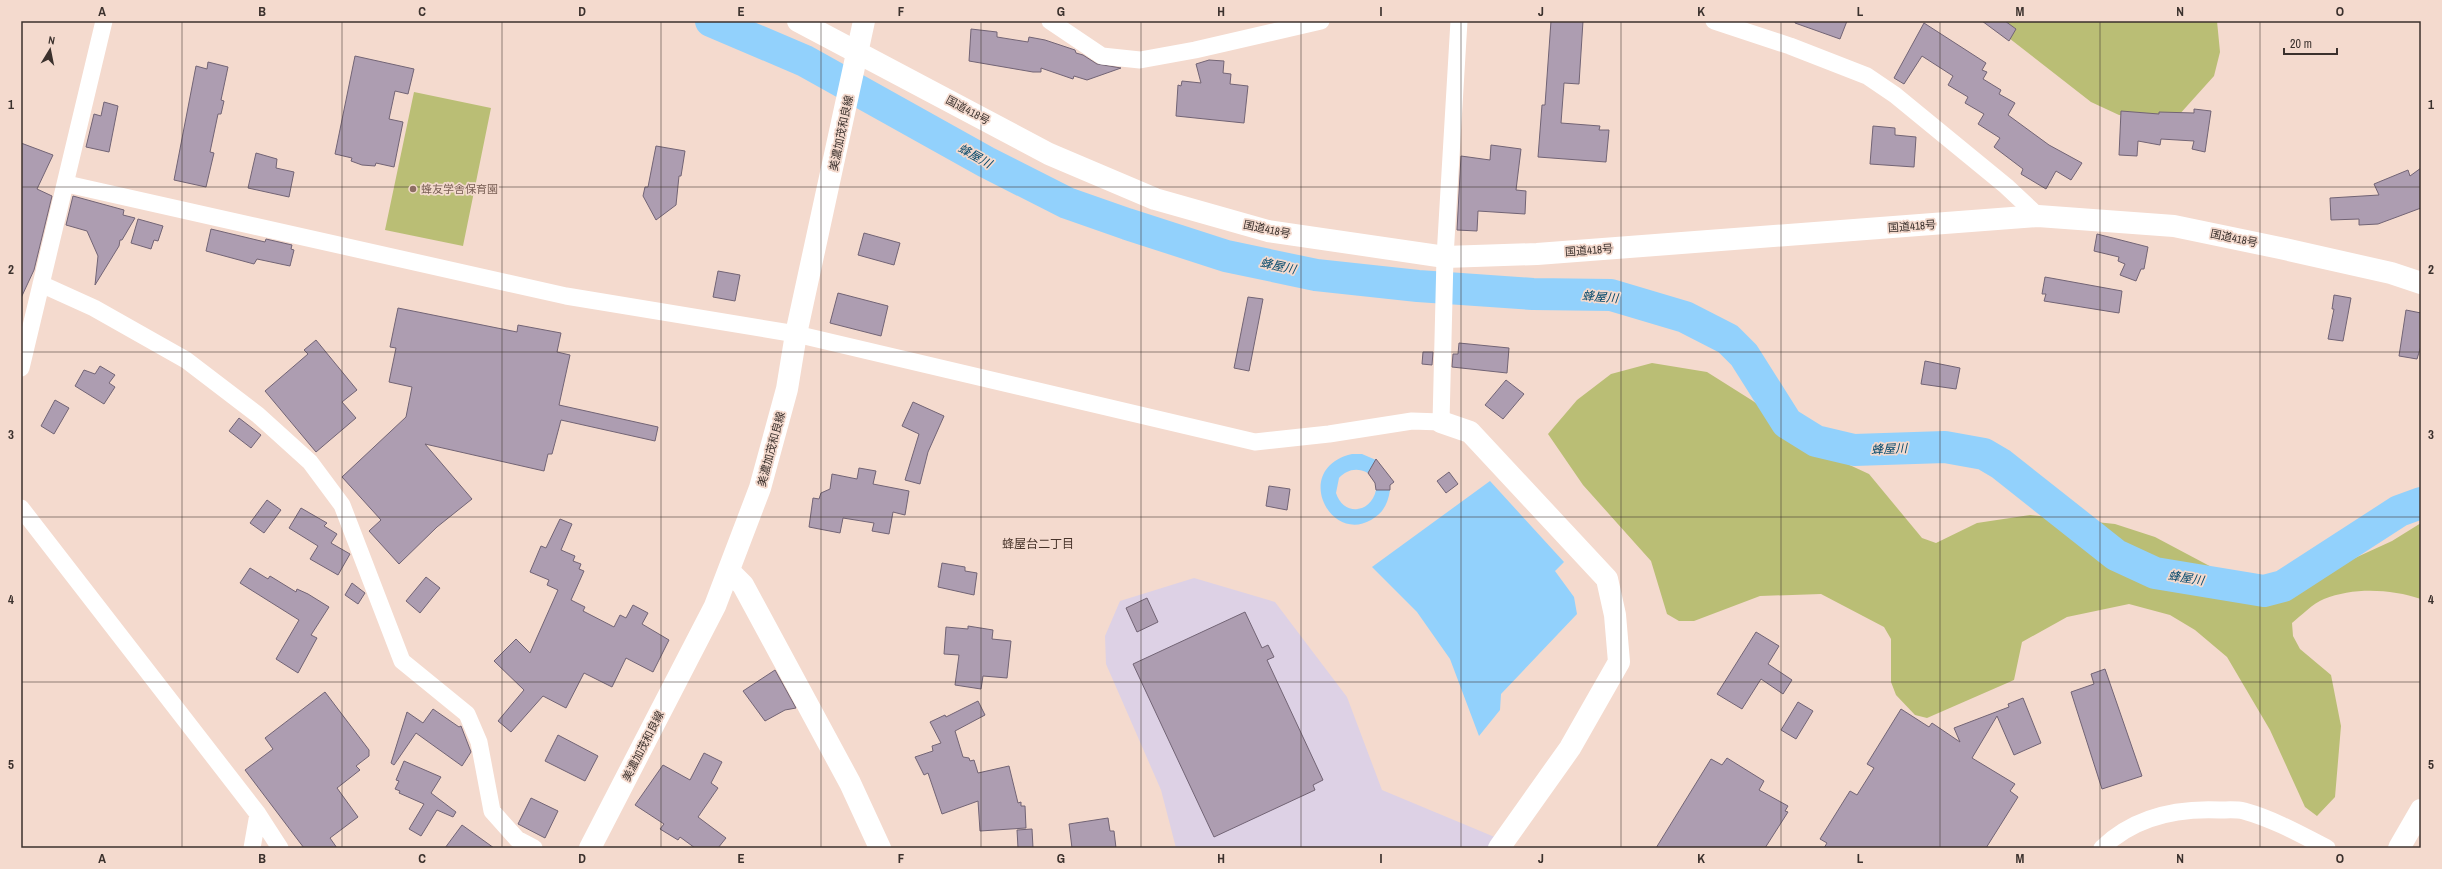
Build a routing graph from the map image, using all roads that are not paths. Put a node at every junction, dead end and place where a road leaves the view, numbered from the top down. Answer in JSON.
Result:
{"nodes":[{"id":1,"x":104,"y":21,"type":"edge"},
{"id":2,"x":798,"y":21,"type":"edge"},
{"id":3,"x":864,"y":21,"type":"edge"},
{"id":4,"x":1050,"y":21,"type":"edge"},
{"id":5,"x":1321,"y":21,"type":"edge"},
{"id":6,"x":1459,"y":21,"type":"edge"},
{"id":7,"x":1714,"y":21,"type":"edge"},
{"id":8,"x":857,"y":51,"type":"junction"},
{"id":9,"x":67,"y":184,"type":"junction"},
{"id":10,"x":2038,"y":216,"type":"junction"},
{"id":11,"x":1445,"y":257,"type":"junction"},
{"id":12,"x":2421,"y":283,"type":"edge"},
{"id":13,"x":41,"y":284,"type":"junction"},
{"id":14,"x":796,"y":334,"type":"junction"},
{"id":15,"x":21,"y":368,"type":"edge"},
{"id":16,"x":1441,"y":422,"type":"junction"},
{"id":17,"x":21,"y":508,"type":"edge"},
{"id":18,"x":729,"y":571,"type":"junction"},
{"id":19,"x":2421,"y":810,"type":"edge"},
{"id":20,"x":258,"y":814,"type":"junction"},
{"id":21,"x":252,"y":848,"type":"edge"},
{"id":22,"x":280,"y":848,"type":"edge"},
{"id":23,"x":534,"y":848,"type":"edge"},
{"id":24,"x":590,"y":848,"type":"edge"},
{"id":25,"x":880,"y":848,"type":"edge"},
{"id":26,"x":1499,"y":848,"type":"edge"},
{"id":27,"x":2102,"y":848,"type":"edge"},
{"id":28,"x":2327,"y":848,"type":"edge"},
{"id":29,"x":2398,"y":848,"type":"edge"}],
"edges":[{"from":1,"to":9,"type":"street"},
{"from":2,"to":8,"type":"main road","name":"国道418号"},
{"from":3,"to":8,"type":"main road","name":"美濃加茂和良線"},
{"from":4,"to":5,"type":"street"},
{"from":6,"to":11,"type":"street"},
{"from":7,"to":10,"type":"street"},
{"from":8,"to":11,"type":"main road","name":"国道418号"},
{"from":8,"to":14,"type":"main road","name":"美濃加茂和良線"},
{"from":9,"to":13,"type":"street"},
{"from":9,"to":14,"type":"street"},
{"from":10,"to":11,"type":"main road","name":"国道418号"},
{"from":10,"to":12,"type":"main road","name":"国道418号"},
{"from":11,"to":16,"type":"street"},
{"from":13,"to":15,"type":"street"},
{"from":13,"to":23,"type":"street"},
{"from":14,"to":16,"type":"street"},
{"from":14,"to":18,"type":"main road","name":"美濃加茂和良線"},
{"from":16,"to":26,"type":"main road"},
{"from":17,"to":20,"type":"street"},
{"from":18,"to":24,"type":"main road","name":"美濃加茂和良線"},
{"from":18,"to":25,"type":"main road"},
{"from":19,"to":29,"type":"main road"},
{"from":20,"to":21,"type":"street"},
{"from":20,"to":22,"type":"street"},
{"from":27,"to":28,"type":"street"}]}
